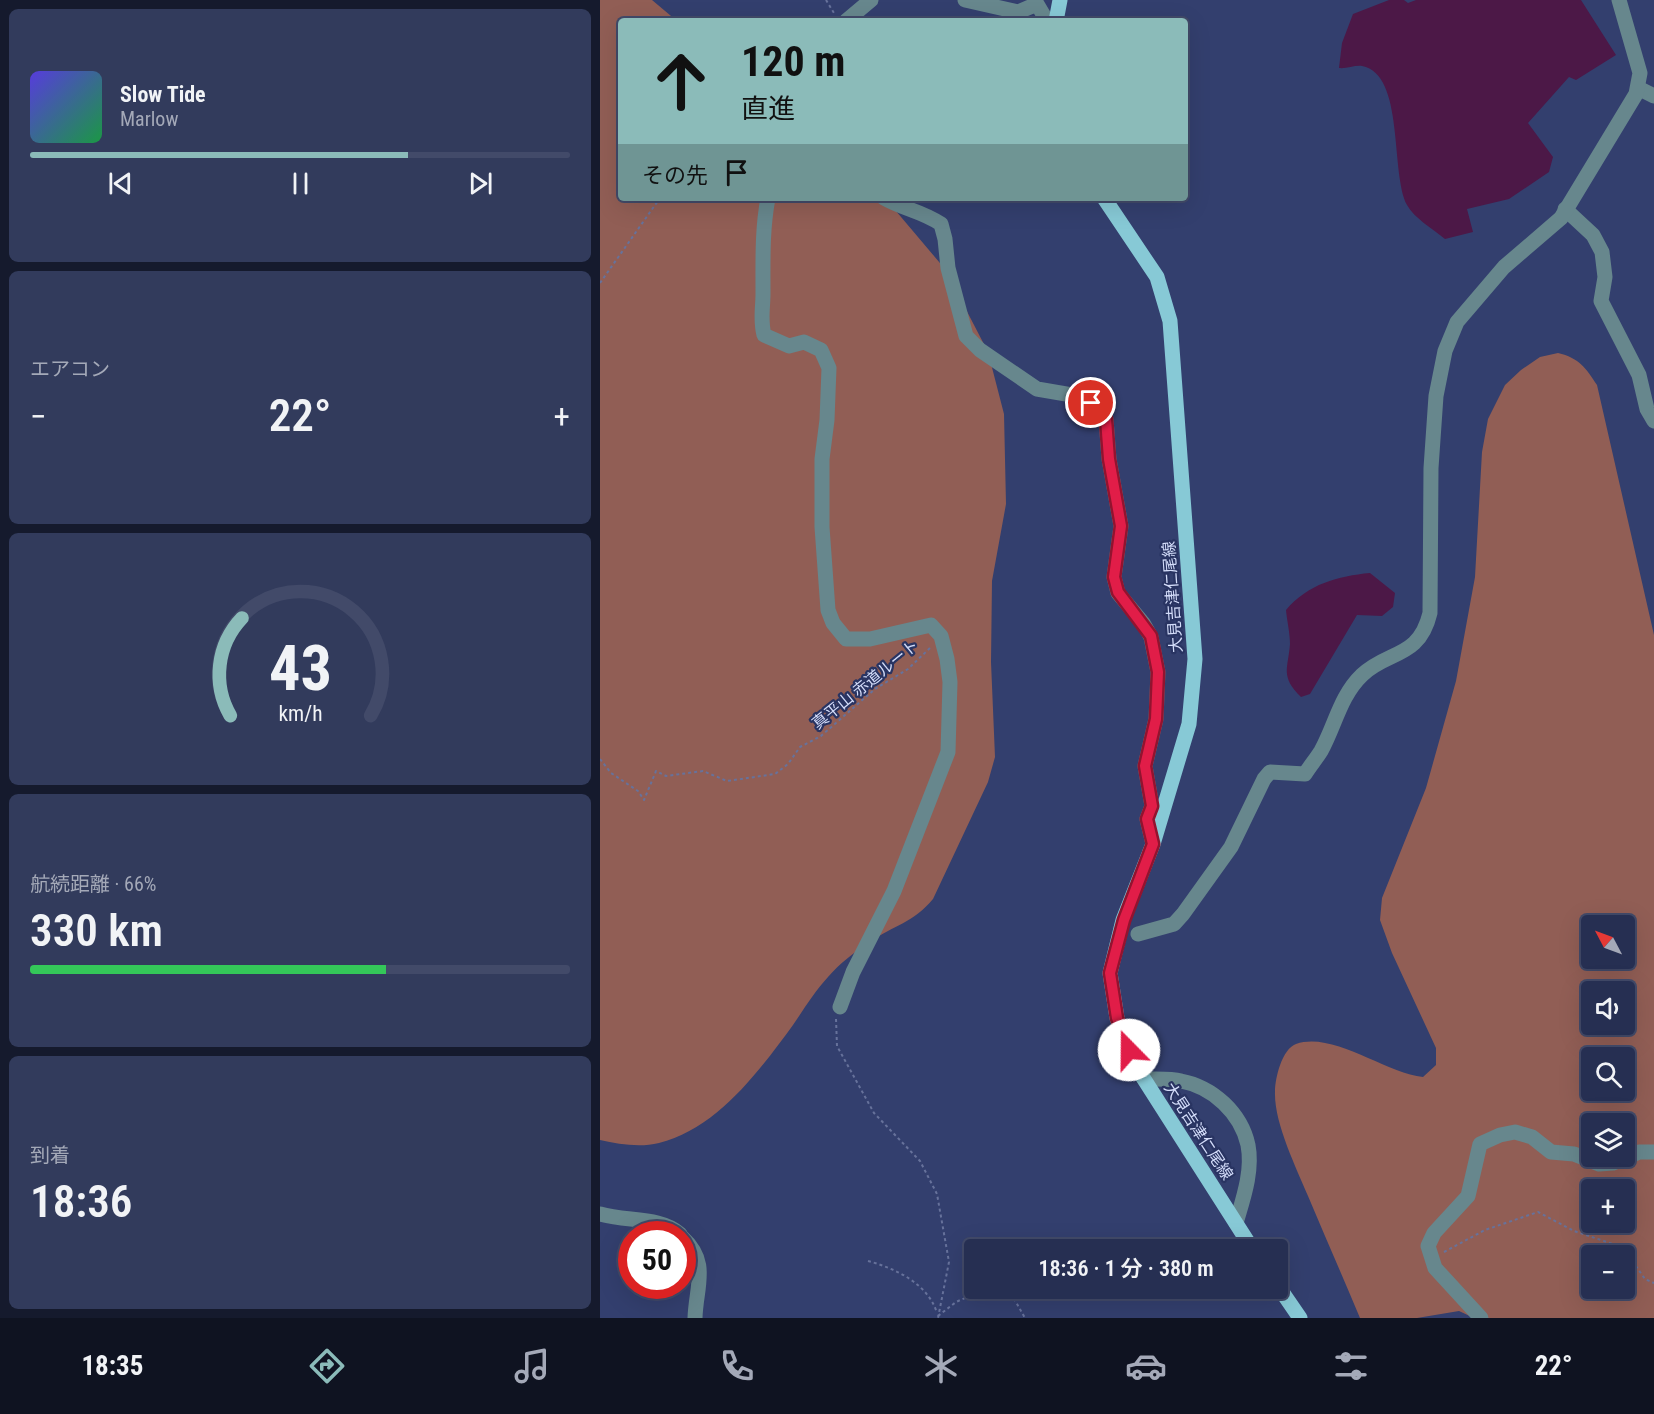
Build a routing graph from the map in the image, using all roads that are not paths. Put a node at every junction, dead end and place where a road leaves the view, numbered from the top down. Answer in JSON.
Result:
{"nodes":[{"id":1,"x":871,"y":0,"type":"edge"},
{"id":2,"x":965,"y":0,"type":"edge"},
{"id":3,"x":1060,"y":0,"type":"edge"},
{"id":4,"x":1619,"y":0,"type":"edge"},
{"id":5,"x":848,"y":18,"type":"edge"},
{"id":6,"x":1045,"y":18,"type":"edge"},
{"id":7,"x":1057,"y":18,"type":"edge"},
{"id":8,"x":1638,"y":88,"type":"junction"},
{"id":9,"x":1654,"y":96,"type":"edge"},
{"id":10,"x":767,"y":201,"type":"edge"},
{"id":11,"x":889,"y":201,"type":"edge"},
{"id":12,"x":1106,"y":201,"type":"edge"},
{"id":13,"x":1565,"y":208,"type":"junction"},
{"id":14,"x":1654,"y":421,"type":"edge"},
{"id":15,"x":1153,"y":844,"type":"junction"},
{"id":16,"x":1138,"y":934,"type":"dead end"},
{"id":17,"x":840,"y":1007,"type":"road end"},
{"id":18,"x":1144,"y":1079,"type":"junction"},
{"id":19,"x":1654,"y":1152,"type":"edge"},
{"id":20,"x":600,"y":1214,"type":"edge"},
{"id":21,"x":632,"y":1221,"type":"edge"},
{"id":22,"x":1236,"y":1223,"type":"junction"},
{"id":23,"x":1246,"y":1239,"type":"edge"},
{"id":24,"x":696,"y":1257,"type":"edge"},
{"id":25,"x":1287,"y":1299,"type":"edge"},
{"id":26,"x":695,"y":1318,"type":"edge"},
{"id":27,"x":1300,"y":1318,"type":"edge"},
{"id":28,"x":1481,"y":1318,"type":"edge"}],
"edges":[{"from":1,"to":5,"type":"street"},
{"from":2,"to":6,"type":"street"},
{"from":3,"to":7,"type":"main road"},
{"from":4,"to":8,"type":"street"},
{"from":8,"to":9,"type":"street"},
{"from":8,"to":13,"type":"street"},
{"from":10,"to":17,"type":"street"},
{"from":11,"to":15,"type":"street"},
{"from":12,"to":15,"type":"main road","name":"大見吉津仁尾線"},
{"from":13,"to":14,"type":"street"},
{"from":13,"to":16,"type":"street"},
{"from":15,"to":18,"type":"main road","name":"大見吉津仁尾線"},
{"from":18,"to":22,"type":"main road","name":"大見吉津仁尾線"},
{"from":18,"to":22,"type":"street"},
{"from":19,"to":28,"type":"street"},
{"from":20,"to":21,"type":"street"},
{"from":22,"to":23,"type":"main road","name":"大見吉津仁尾線"},
{"from":24,"to":26,"type":"street"},
{"from":25,"to":27,"type":"main road"}]}
